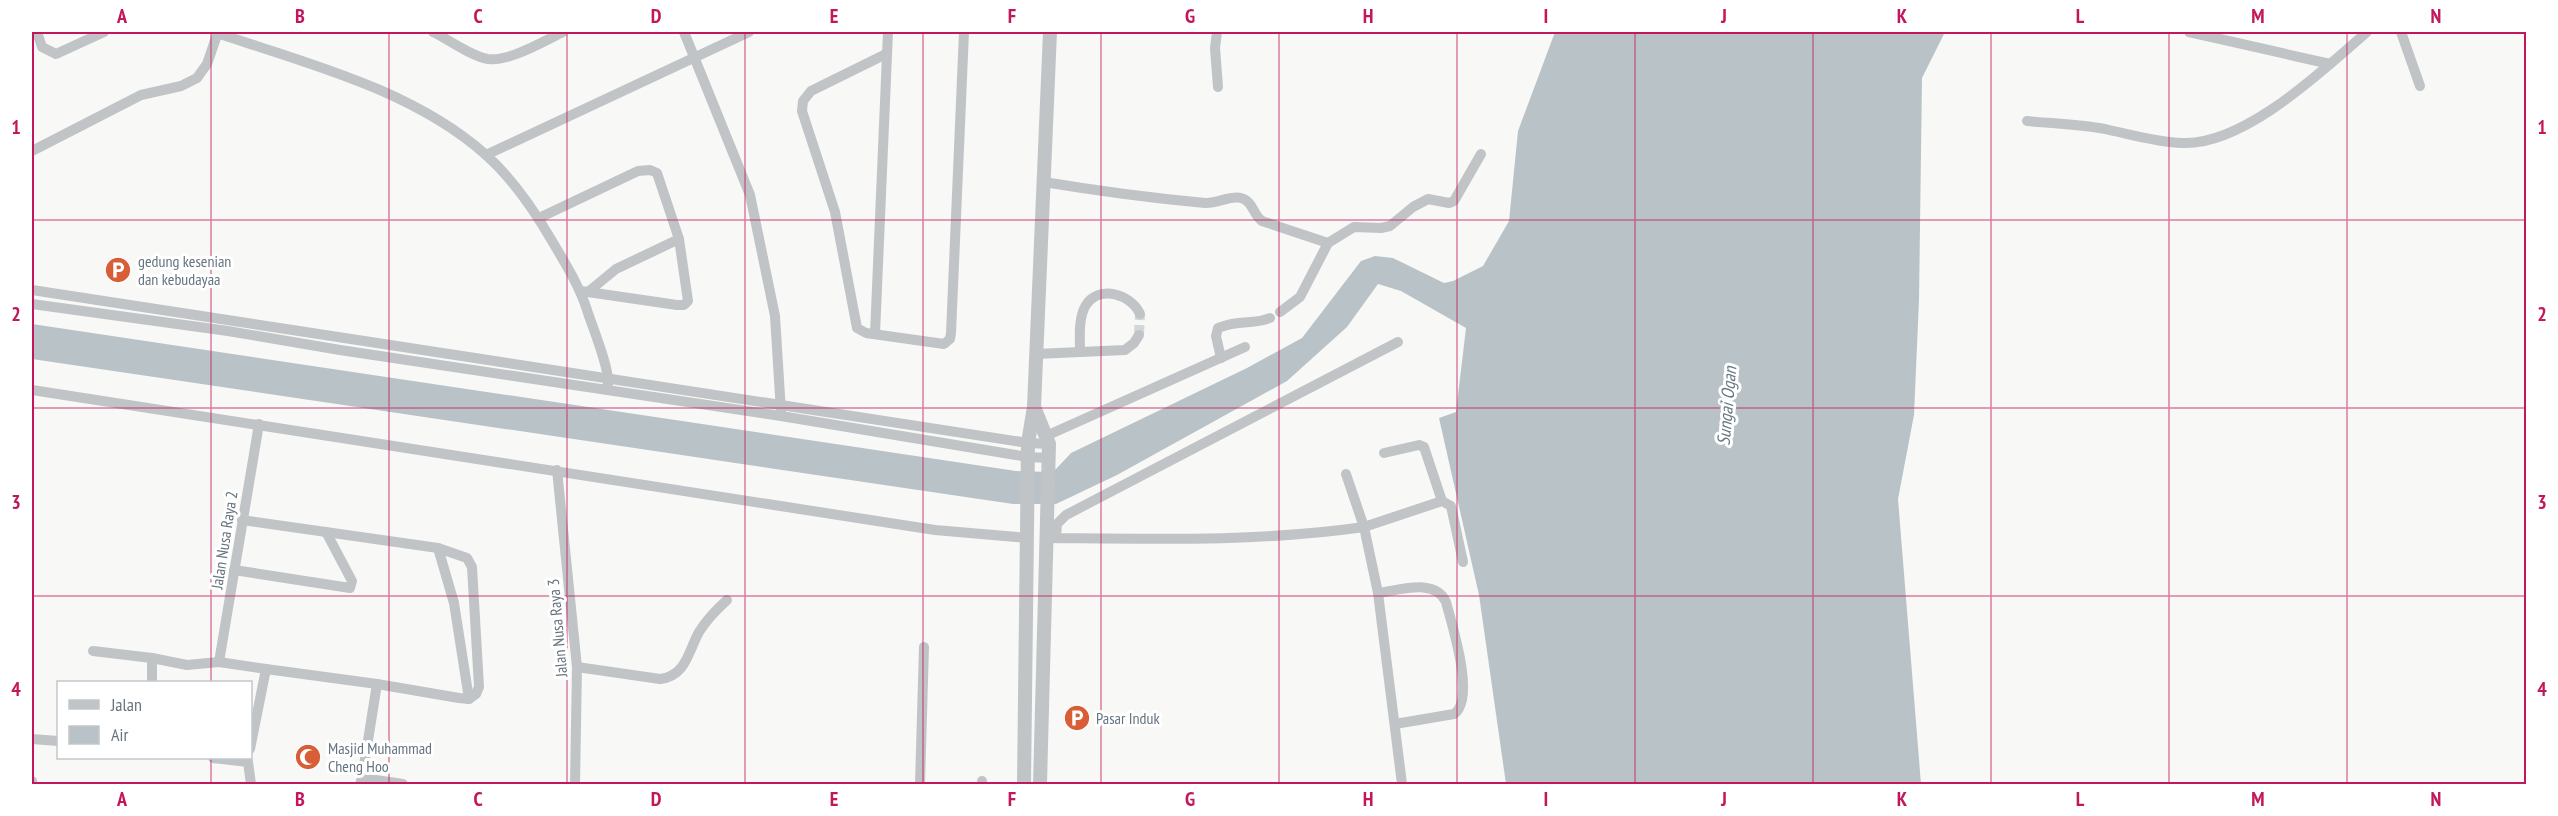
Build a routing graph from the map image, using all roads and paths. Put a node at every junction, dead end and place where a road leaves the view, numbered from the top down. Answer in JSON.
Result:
{"nodes":[{"id":1,"x":37,"y":32,"type":"edge"},
{"id":2,"x":104,"y":32,"type":"edge"},
{"id":3,"x":218,"y":32,"type":"edge"},
{"id":4,"x":434,"y":32,"type":"edge"},
{"id":5,"x":563,"y":32,"type":"edge"},
{"id":6,"x":684,"y":32,"type":"edge"},
{"id":7,"x":749,"y":32,"type":"edge"},
{"id":8,"x":888,"y":32,"type":"edge"},
{"id":9,"x":964,"y":32,"type":"edge"},
{"id":10,"x":1050,"y":32,"type":"edge"},
{"id":11,"x":1217,"y":32,"type":"edge"},
{"id":12,"x":2189,"y":32,"type":"edge"},
{"id":13,"x":2367,"y":32,"type":"edge"},
{"id":14,"x":2402,"y":32,"type":"edge"},
{"id":15,"x":886,"y":54,"type":"junction"},
{"id":16,"x":695,"y":57,"type":"junction"},
{"id":17,"x":2330,"y":64,"type":"junction"},
{"id":18,"x":2420,"y":86,"type":"dead end"},
{"id":19,"x":1218,"y":87,"type":"dead end"},
{"id":20,"x":2027,"y":121,"type":"dead end"},
{"id":21,"x":32,"y":151,"type":"edge"},
{"id":22,"x":1481,"y":154,"type":"dead end"},
{"id":23,"x":486,"y":155,"type":"junction"},
{"id":24,"x":1044,"y":182,"type":"junction"},
{"id":25,"x":540,"y":218,"type":"junction"},
{"id":26,"x":679,"y":239,"type":"junction"},
{"id":27,"x":1328,"y":243,"type":"junction"},
{"id":28,"x":32,"y":290,"type":"edge"},
{"id":29,"x":584,"y":292,"type":"junction"},
{"id":30,"x":118,"y":302,"type":"junction"},
{"id":31,"x":32,"y":304,"type":"edge"},
{"id":32,"x":1140,"y":314,"type":"dead end"},
{"id":33,"x":118,"y":317,"type":"junction"},
{"id":34,"x":875,"y":334,"type":"junction"},
{"id":35,"x":1139,"y":335,"type":"dead end"},
{"id":36,"x":1398,"y":342,"type":"dead end"},
{"id":37,"x":1245,"y":347,"type":"dead end"},
{"id":38,"x":1080,"y":351,"type":"junction"},
{"id":39,"x":1036,"y":354,"type":"junction"},
{"id":40,"x":1221,"y":358,"type":"junction"},
{"id":41,"x":608,"y":386,"type":"junction"},
{"id":42,"x":32,"y":390,"type":"edge"},
{"id":43,"x":1034,"y":406,"type":"junction"},
{"id":44,"x":781,"y":410,"type":"junction"},
{"id":45,"x":259,"y":424,"type":"junction"},
{"id":46,"x":1048,"y":451,"type":"junction"},
{"id":47,"x":1384,"y":453,"type":"dead end"},
{"id":48,"x":1028,"y":456,"type":"junction"},
{"id":49,"x":557,"y":470,"type":"junction"},
{"id":50,"x":1346,"y":474,"type":"dead end"},
{"id":51,"x":1442,"y":501,"type":"junction"},
{"id":52,"x":242,"y":520,"type":"junction"},
{"id":53,"x":1364,"y":527,"type":"junction"},
{"id":54,"x":326,"y":532,"type":"junction"},
{"id":55,"x":1028,"y":538,"type":"junction"},
{"id":56,"x":1052,"y":538,"type":"junction"},
{"id":57,"x":438,"y":548,"type":"junction"},
{"id":58,"x":1463,"y":562,"type":"dead end"},
{"id":59,"x":234,"y":570,"type":"junction"},
{"id":60,"x":1378,"y":593,"type":"junction"},
{"id":61,"x":727,"y":600,"type":"dead end"},
{"id":62,"x":924,"y":648,"type":"dead end"},
{"id":63,"x":93,"y":651,"type":"dead end"},
{"id":64,"x":152,"y":658,"type":"junction"},
{"id":65,"x":219,"y":662,"type":"junction"},
{"id":66,"x":577,"y":667,"type":"junction"},
{"id":67,"x":266,"y":669,"type":"junction"},
{"id":68,"x":152,"y":681,"type":"edge"},
{"id":69,"x":377,"y":684,"type":"junction"},
{"id":70,"x":469,"y":699,"type":"junction"},
{"id":71,"x":1395,"y":724,"type":"junction"},
{"id":72,"x":32,"y":739,"type":"edge"},
{"id":73,"x":252,"y":739,"type":"edge"},
{"id":74,"x":57,"y":741,"type":"edge"},
{"id":75,"x":230,"y":759,"type":"edge"},
{"id":76,"x":248,"y":760,"type":"edge"},
{"id":77,"x":361,"y":781,"type":"edge"},
{"id":78,"x":251,"y":784,"type":"edge"},
{"id":79,"x":404,"y":784,"type":"edge"},
{"id":80,"x":575,"y":784,"type":"edge"},
{"id":81,"x":920,"y":784,"type":"edge"},
{"id":82,"x":1024,"y":784,"type":"edge"},
{"id":83,"x":1040,"y":784,"type":"edge"},
{"id":84,"x":1402,"y":784,"type":"edge"}],
"edges":[{"from":1,"to":2,"type":"street"},
{"from":3,"to":21,"type":"street"},
{"from":3,"to":23,"type":"street"},
{"from":4,"to":5,"type":"street"},
{"from":6,"to":16,"type":"street"},
{"from":7,"to":16,"type":"street"},
{"from":8,"to":15,"type":"street"},
{"from":9,"to":34,"type":"street"},
{"from":10,"to":24,"type":"street"},
{"from":11,"to":19,"type":"street"},
{"from":12,"to":17,"type":"street"},
{"from":13,"to":17,"type":"street"},
{"from":14,"to":18,"type":"street"},
{"from":15,"to":34,"type":"street"},
{"from":15,"to":34,"type":"street"},
{"from":16,"to":23,"type":"street"},
{"from":16,"to":44,"type":"street"},
{"from":17,"to":20,"type":"street"},
{"from":22,"to":27,"type":"street"},
{"from":23,"to":25,"type":"street"},
{"from":24,"to":27,"type":"street"},
{"from":24,"to":39,"type":"street"},
{"from":25,"to":26,"type":"street"},
{"from":25,"to":29,"type":"street"},
{"from":26,"to":29,"type":"street"},
{"from":26,"to":29,"type":"street"},
{"from":27,"to":40,"type":"street"},
{"from":28,"to":30,"type":"street"},
{"from":29,"to":41,"type":"street"},
{"from":30,"to":33,"type":"street"},
{"from":30,"to":41,"type":"street"},
{"from":31,"to":33,"type":"street"},
{"from":32,"to":38,"type":"street"},
{"from":33,"to":41,"type":"street"},
{"from":35,"to":38,"type":"street"},
{"from":36,"to":56,"type":"street"},
{"from":37,"to":40,"type":"street"},
{"from":38,"to":39,"type":"street"},
{"from":39,"to":43,"type":"street"},
{"from":40,"to":46,"type":"street"},
{"from":41,"to":44,"type":"street"},
{"from":42,"to":45,"type":"street"},
{"from":43,"to":46,"type":"street"},
{"from":43,"to":48,"type":"street"},
{"from":44,"to":48,"type":"street"},
{"from":45,"to":49,"type":"street"},
{"from":45,"to":52,"type":"street","name":"Jalan Nusa Raya 2"},
{"from":46,"to":48,"type":"street"},
{"from":46,"to":56,"type":"street"},
{"from":47,"to":51,"type":"street"},
{"from":48,"to":55,"type":"street"},
{"from":49,"to":55,"type":"street"},
{"from":49,"to":66,"type":"street","name":"Jalan Nusa Raya 3"},
{"from":50,"to":53,"type":"street"},
{"from":51,"to":53,"type":"street"},
{"from":51,"to":58,"type":"street"},
{"from":52,"to":54,"type":"street"},
{"from":52,"to":59,"type":"street","name":"Jalan Nusa Raya 2"},
{"from":53,"to":56,"type":"street"},
{"from":53,"to":60,"type":"street"},
{"from":54,"to":57,"type":"street"},
{"from":54,"to":59,"type":"street"},
{"from":55,"to":82,"type":"street"},
{"from":56,"to":83,"type":"street"},
{"from":57,"to":70,"type":"street"},
{"from":57,"to":70,"type":"street"},
{"from":59,"to":65,"type":"street","name":"Jalan Nusa Raya 2"},
{"from":60,"to":71,"type":"street"},
{"from":60,"to":71,"type":"street"},
{"from":61,"to":66,"type":"street"},
{"from":62,"to":81,"type":"street"},
{"from":63,"to":64,"type":"street"},
{"from":64,"to":65,"type":"street"},
{"from":64,"to":68,"type":"street"},
{"from":65,"to":67,"type":"street"},
{"from":66,"to":80,"type":"street","name":"Jalan Nusa Raya 3"},
{"from":67,"to":69,"type":"street"},
{"from":67,"to":73,"type":"street"},
{"from":69,"to":70,"type":"street"},
{"from":69,"to":77,"type":"street"},
{"from":71,"to":84,"type":"street"},
{"from":72,"to":74,"type":"street"},
{"from":75,"to":76,"type":"street"},
{"from":76,"to":78,"type":"street"},
{"from":77,"to":79,"type":"street"}]}
